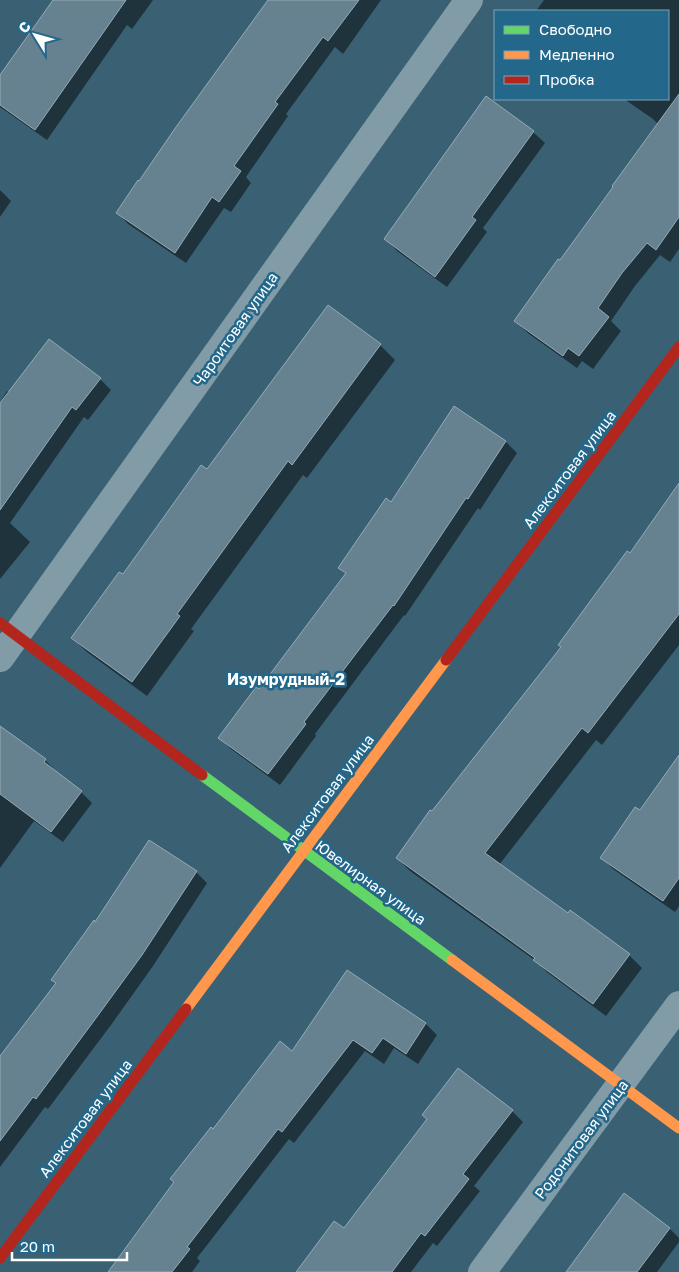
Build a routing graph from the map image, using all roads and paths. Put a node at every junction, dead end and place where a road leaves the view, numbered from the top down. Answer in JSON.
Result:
{"nodes":[{"id":1,"x":469,"y":0,"type":"edge"},
{"id":2,"x":679,"y":348,"type":"edge"},
{"id":3,"x":8,"y":629,"type":"edge"},
{"id":4,"x":0,"y":658,"type":"edge"},
{"id":5,"x":303,"y":851,"type":"junction"},
{"id":6,"x":679,"y":1005,"type":"edge"},
{"id":7,"x":621,"y":1085,"type":"junction"},
{"id":8,"x":679,"y":1128,"type":"edge"},
{"id":9,"x":0,"y":1258,"type":"edge"},
{"id":10,"x":482,"y":1272,"type":"edge"}],
"edges":[{"from":1,"to":3,"type":"street","name":"Чароитовая улица"},
{"from":2,"to":5,"type":"street","name":"Алекситовая улица"},
{"from":3,"to":4,"type":"street","name":"Чароитовая улица"},
{"from":3,"to":5,"type":"street","name":"Ювелирная улица"},
{"from":5,"to":7,"type":"street","name":"Ювелирная улица"},
{"from":5,"to":9,"type":"street","name":"Алекситовая улица"},
{"from":6,"to":7,"type":"street","name":"Родонитовая улица"},
{"from":7,"to":8,"type":"street","name":"Ювелирная улица"},
{"from":7,"to":10,"type":"street","name":"Родонитовая улица"}]}
